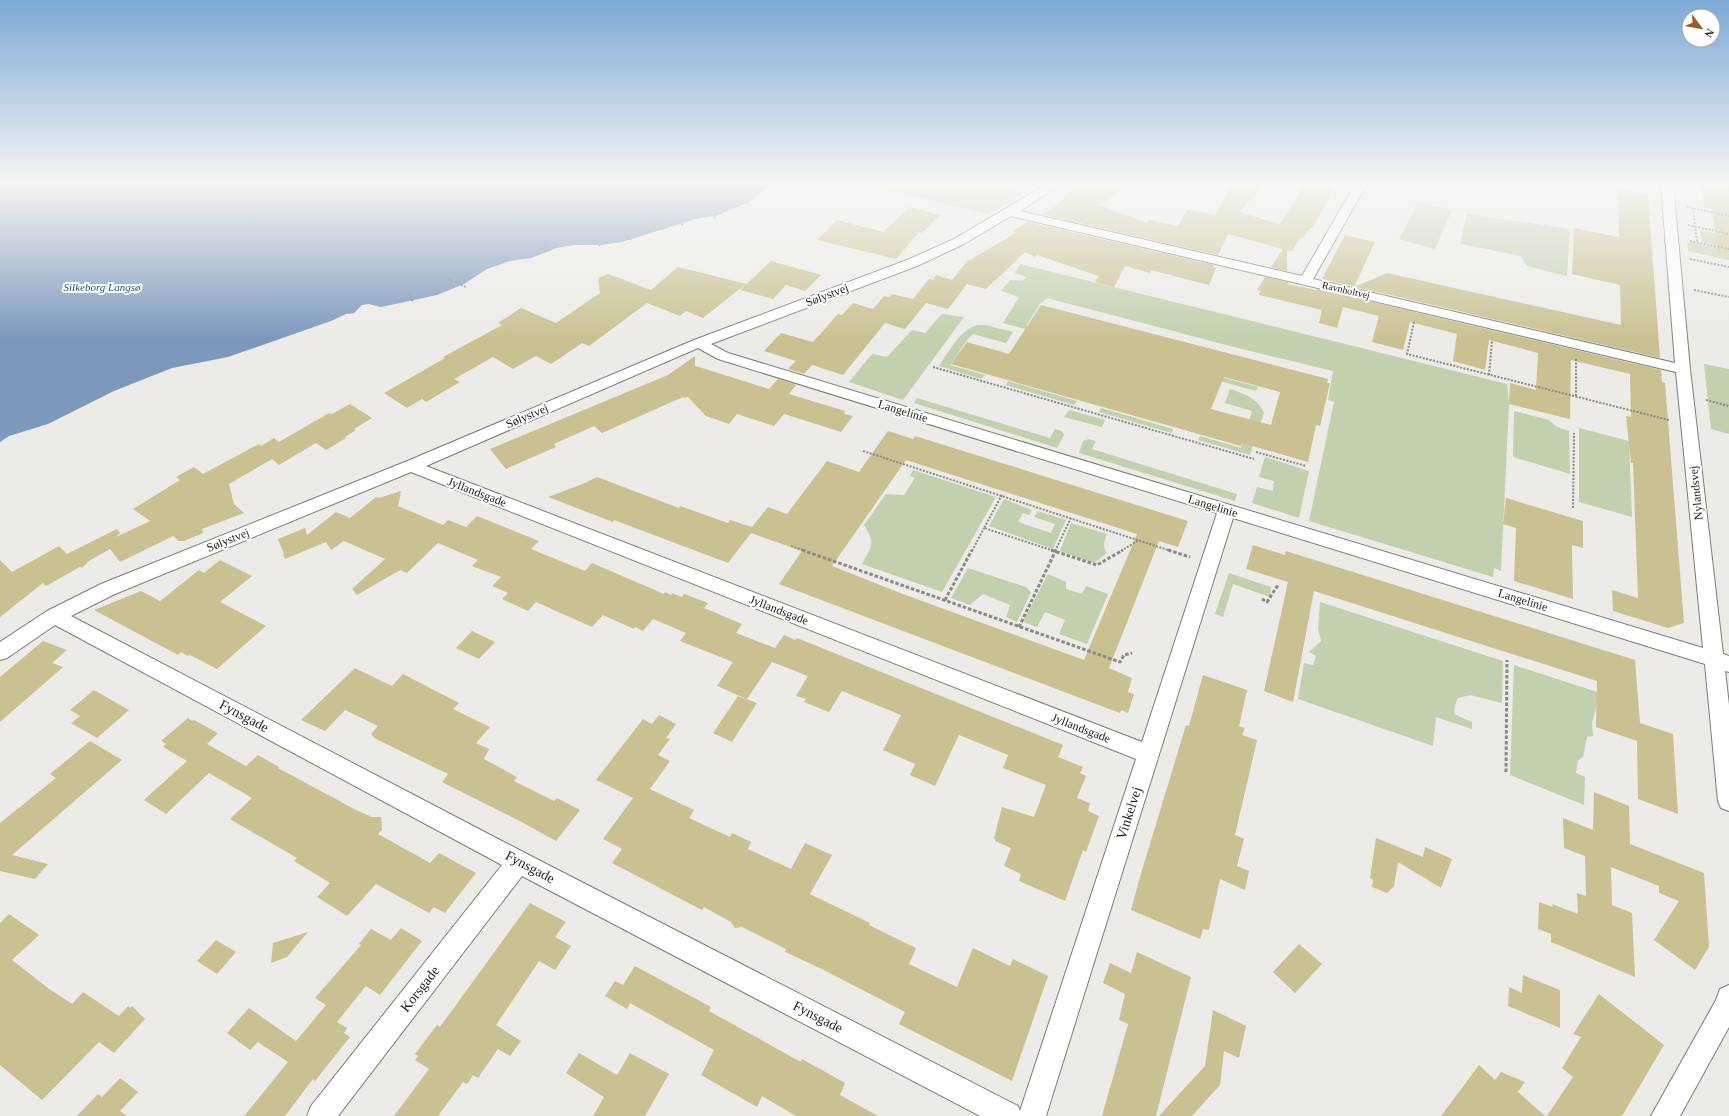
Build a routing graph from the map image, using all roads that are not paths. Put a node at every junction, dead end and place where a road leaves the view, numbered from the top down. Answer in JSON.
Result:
{"nodes":[{"id":1,"x":968,"y":236,"type":"edge"},
{"id":2,"x":1115,"y":236,"type":"edge"},
{"id":3,"x":1332,"y":236,"type":"edge"},
{"id":4,"x":1672,"y":236,"type":"edge"},
{"id":5,"x":1306,"y":280,"type":"junction"},
{"id":6,"x":699,"y":343,"type":"junction"},
{"id":7,"x":1683,"y":369,"type":"junction"},
{"id":8,"x":411,"y":466,"type":"junction"},
{"id":9,"x":1227,"y":510,"type":"junction"},
{"id":10,"x":54,"y":616,"type":"junction"},
{"id":11,"x":0,"y":652,"type":"edge"},
{"id":12,"x":1721,"y":662,"type":"edge"},
{"id":13,"x":1148,"y":754,"type":"junction"},
{"id":14,"x":1729,"y":801,"type":"edge"},
{"id":15,"x":519,"y":862,"type":"junction"},
{"id":16,"x":1729,"y":998,"type":"edge"},
{"id":17,"x":321,"y":1116,"type":"edge"},
{"id":18,"x":1008,"y":1116,"type":"edge"},
{"id":19,"x":1032,"y":1116,"type":"edge"},
{"id":20,"x":1665,"y":1116,"type":"edge"}],
"edges":[{"from":1,"to":6,"type":"street","name":"Sølystvej"},
{"from":2,"to":5,"type":"street","name":"Ravnholtvej"},
{"from":3,"to":5,"type":"street"},
{"from":4,"to":7,"type":"street","name":"Nylandsvej"},
{"from":5,"to":7,"type":"street","name":"Ravnholtvej"},
{"from":6,"to":8,"type":"street","name":"Sølystvej"},
{"from":6,"to":9,"type":"street","name":"Langelinie"},
{"from":7,"to":12,"type":"street","name":"Nylandsvej"},
{"from":8,"to":10,"type":"street","name":"Sølystvej"},
{"from":8,"to":13,"type":"street","name":"Jyllandsgade"},
{"from":9,"to":12,"type":"street","name":"Langelinie"},
{"from":9,"to":13,"type":"street","name":"Vinkelvej"},
{"from":10,"to":11,"type":"street","name":"Sølystvej"},
{"from":10,"to":15,"type":"street","name":"Fynsgade"},
{"from":12,"to":14,"type":"street","name":"Nylandsvej"},
{"from":13,"to":19,"type":"street","name":"Vinkelvej"},
{"from":15,"to":17,"type":"street","name":"Korsgade"},
{"from":15,"to":18,"type":"street","name":"Fynsgade"},
{"from":16,"to":20,"type":"street"}]}
